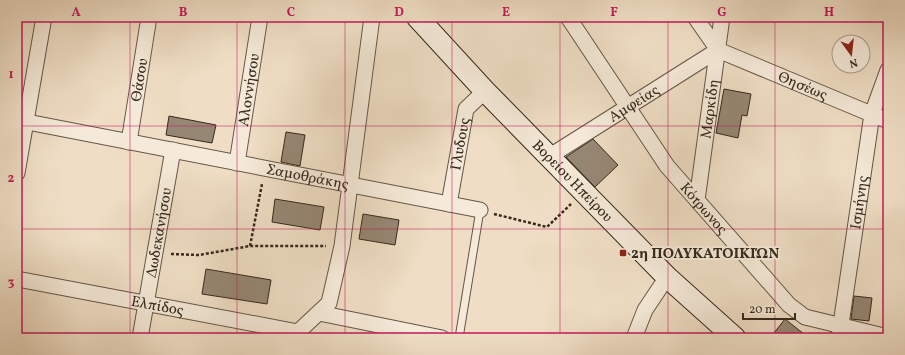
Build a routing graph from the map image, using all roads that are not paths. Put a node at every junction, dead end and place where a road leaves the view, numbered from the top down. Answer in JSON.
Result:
{"nodes":[{"id":1,"x":44,"y":17,"type":"edge"},
{"id":2,"x":150,"y":17,"type":"edge"},
{"id":3,"x":260,"y":17,"type":"edge"},
{"id":4,"x":372,"y":17,"type":"edge"},
{"id":5,"x":417,"y":17,"type":"edge"},
{"id":6,"x":568,"y":17,"type":"edge"},
{"id":7,"x":695,"y":17,"type":"edge"},
{"id":8,"x":722,"y":17,"type":"edge"},
{"id":9,"x":718,"y":50,"type":"junction"},
{"id":10,"x":888,"y":70,"type":"edge"},
{"id":11,"x":485,"y":91,"type":"junction"},
{"id":12,"x":627,"y":108,"type":"junction"},
{"id":13,"x":872,"y":114,"type":"junction"},
{"id":14,"x":22,"y":121,"type":"edge"},
{"id":15,"x":888,"y":121,"type":"edge"},
{"id":16,"x":129,"y":142,"type":"junction"},
{"id":17,"x":173,"y":150,"type":"junction"},
{"id":18,"x":550,"y":156,"type":"junction"},
{"id":19,"x":237,"y":163,"type":"junction"},
{"id":20,"x":17,"y":173,"type":"edge"},
{"id":21,"x":349,"y":185,"type":"junction"},
{"id":22,"x":697,"y":200,"type":"junction"},
{"id":23,"x":449,"y":204,"type":"junction"},
{"id":24,"x":480,"y":210,"type":"joint"},
{"id":25,"x":667,"y":277,"type":"junction"},
{"id":26,"x":17,"y":279,"type":"edge"},
{"id":27,"x":146,"y":303,"type":"junction"},
{"id":28,"x":319,"y":313,"type":"junction"},
{"id":29,"x":840,"y":332,"type":"edge"},
{"id":30,"x":297,"y":335,"type":"edge"},
{"id":31,"x":888,"y":337,"type":"edge"},
{"id":32,"x":140,"y":338,"type":"edge"},
{"id":33,"x":442,"y":338,"type":"edge"},
{"id":34,"x":459,"y":338,"type":"edge"},
{"id":35,"x":634,"y":338,"type":"edge"},
{"id":36,"x":735,"y":338,"type":"edge"}],
"edges":[{"from":1,"to":14,"type":"street"},
{"from":2,"to":16,"type":"street","name":"Θάσου"},
{"from":3,"to":19,"type":"street","name":"Αλοννήσου"},
{"from":4,"to":21,"type":"street"},
{"from":5,"to":11,"type":"street","name":"Βορείου Ηπείρου"},
{"from":6,"to":12,"type":"street","name":"Κότρωνος"},
{"from":7,"to":9,"type":"street"},
{"from":8,"to":9,"type":"street","name":"Μαρκίδη"},
{"from":9,"to":12,"type":"street","name":"Αμφείας"},
{"from":9,"to":13,"type":"street","name":"Θησέως"},
{"from":9,"to":22,"type":"street","name":"Μαρκίδη"},
{"from":10,"to":13,"type":"street","name":"Ισμήνης"},
{"from":11,"to":18,"type":"street","name":"Βορείου Ηπείρου"},
{"from":11,"to":23,"type":"street","name":"Γλυδους"},
{"from":12,"to":18,"type":"street","name":"Αμφείας"},
{"from":12,"to":22,"type":"street","name":"Κότρωνος"},
{"from":13,"to":15,"type":"street","name":"Θησέως"},
{"from":13,"to":29,"type":"street","name":"Ισμήνης"},
{"from":14,"to":16,"type":"street","name":"Σαμοθράκης"},
{"from":14,"to":20,"type":"street"},
{"from":16,"to":17,"type":"street","name":"Σαμοθράκης"},
{"from":17,"to":19,"type":"street","name":"Σαμοθράκης"},
{"from":17,"to":27,"type":"street","name":"Δωδεκανήσου"},
{"from":18,"to":25,"type":"street","name":"Βορείου Ηπείρου"},
{"from":19,"to":21,"type":"street","name":"Σαμοθράκης"},
{"from":21,"to":23,"type":"street","name":"Σαμοθράκης"},
{"from":21,"to":28,"type":"street"},
{"from":22,"to":29,"type":"street","name":"Κότρωνος"},
{"from":23,"to":24,"type":"street","name":"Σαμοθράκης"},
{"from":24,"to":34,"type":"lane"},
{"from":25,"to":35,"type":"street"},
{"from":25,"to":36,"type":"street","name":"Βορείου Ηπείρου"},
{"from":26,"to":27,"type":"street","name":"Ελπίδος"},
{"from":27,"to":30,"type":"street","name":"Ελπίδος"},
{"from":27,"to":32,"type":"street","name":"Δωδεκανήσου"},
{"from":28,"to":30,"type":"street"},
{"from":28,"to":33,"type":"street"},
{"from":29,"to":31,"type":"street","name":"Κότρωνος"}]}
